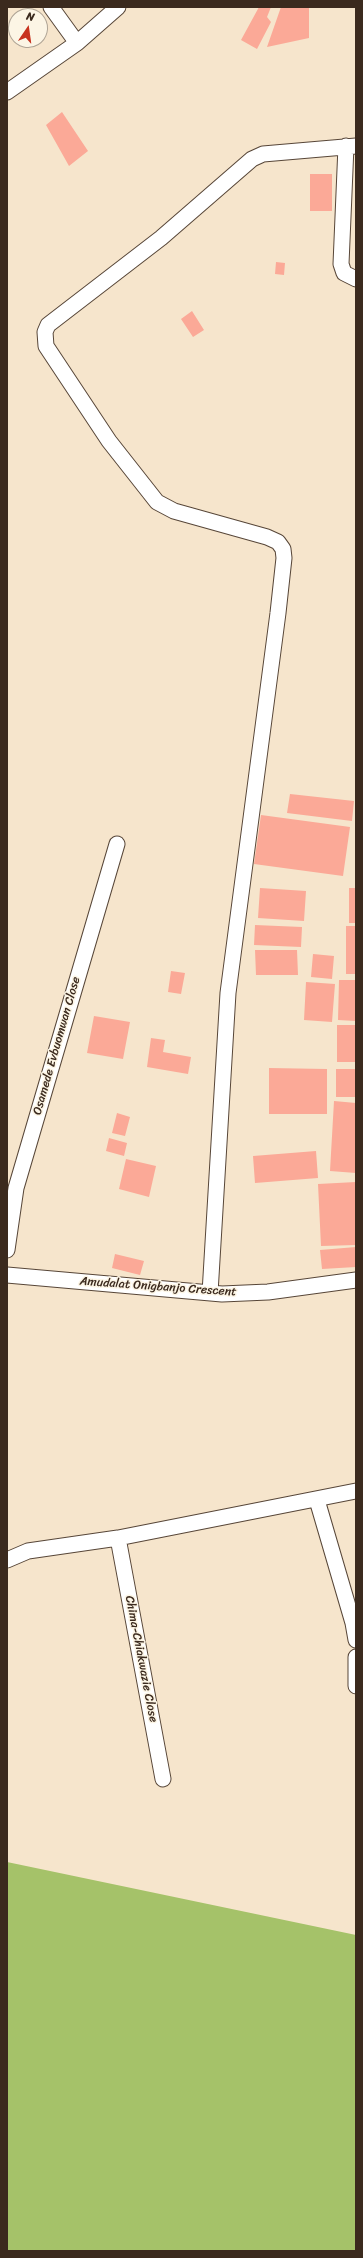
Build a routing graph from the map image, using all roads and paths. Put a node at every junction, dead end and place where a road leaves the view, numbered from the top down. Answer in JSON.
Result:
{"nodes":[{"id":1,"x":51,"y":7,"type":"edge"},
{"id":2,"x":118,"y":7,"type":"edge"},
{"id":3,"x":77,"y":43,"type":"junction"},
{"id":4,"x":7,"y":92,"type":"edge"},
{"id":5,"x":351,"y":146,"type":"edge"},
{"id":6,"x":356,"y":278,"type":"edge"},
{"id":7,"x":117,"y":844,"type":"dead end"},
{"id":8,"x":7,"y":1250,"type":"edge"},
{"id":9,"x":7,"y":1275,"type":"edge"},
{"id":10,"x":356,"y":1280,"type":"edge"},
{"id":11,"x":210,"y":1293,"type":"junction"},
{"id":12,"x":356,"y":1491,"type":"edge"},
{"id":13,"x":317,"y":1500,"type":"junction"},
{"id":14,"x":118,"y":1538,"type":"junction"},
{"id":15,"x":7,"y":1560,"type":"edge"},
{"id":16,"x":356,"y":1640,"type":"edge"},
{"id":17,"x":356,"y":1657,"type":"edge"},
{"id":18,"x":356,"y":1686,"type":"edge"},
{"id":19,"x":163,"y":1779,"type":"dead end"}],
"edges":[{"from":1,"to":3,"type":"street"},
{"from":2,"to":3,"type":"street"},
{"from":3,"to":4,"type":"street"},
{"from":5,"to":6,"type":"street"},
{"from":5,"to":11,"type":"street"},
{"from":7,"to":8,"type":"street","name":"Osamede Evbuomwan Close"},
{"from":9,"to":11,"type":"street","name":"Amudalat Onigbanjo Crescent"},
{"from":10,"to":11,"type":"street","name":"Amudalat Onigbanjo Crescent"},
{"from":12,"to":13,"type":"street"},
{"from":13,"to":14,"type":"street"},
{"from":13,"to":16,"type":"street"},
{"from":14,"to":15,"type":"street"},
{"from":14,"to":19,"type":"street","name":"Chima-Chiakwazie Close"},
{"from":17,"to":18,"type":"street"}]}
